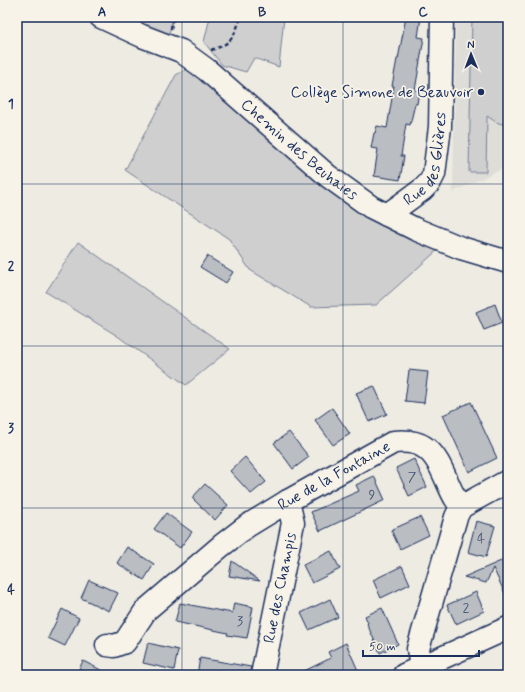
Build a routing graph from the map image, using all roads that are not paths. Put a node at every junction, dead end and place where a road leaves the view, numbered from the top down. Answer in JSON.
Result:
{"nodes":[{"id":1,"x":101,"y":17,"type":"edge"},
{"id":2,"x":442,"y":17,"type":"edge"},
{"id":3,"x":387,"y":215,"type":"junction"},
{"id":4,"x":508,"y":262,"type":"edge"},
{"id":5,"x":508,"y":481,"type":"edge"},
{"id":6,"x":288,"y":501,"type":"junction"},
{"id":7,"x":462,"y":507,"type":"junction"},
{"id":8,"x":508,"y":628,"type":"edge"},
{"id":9,"x":107,"y":645,"type":"dead end"},
{"id":10,"x":412,"y":671,"type":"edge"},
{"id":11,"x":262,"y":675,"type":"edge"}],
"edges":[{"from":1,"to":3,"type":"street","name":"Chemin des Beuhaies"},
{"from":2,"to":3,"type":"street","name":"Rue des Glières"},
{"from":3,"to":4,"type":"street","name":"Chemin des Beuhaies"},
{"from":5,"to":7,"type":"street"},
{"from":6,"to":7,"type":"street","name":"Rue de la Fontaine"},
{"from":6,"to":9,"type":"street","name":"Rue de la Fontaine"},
{"from":6,"to":11,"type":"street","name":"Rue des Champis"},
{"from":7,"to":10,"type":"street"},
{"from":8,"to":10,"type":"street"}]}
